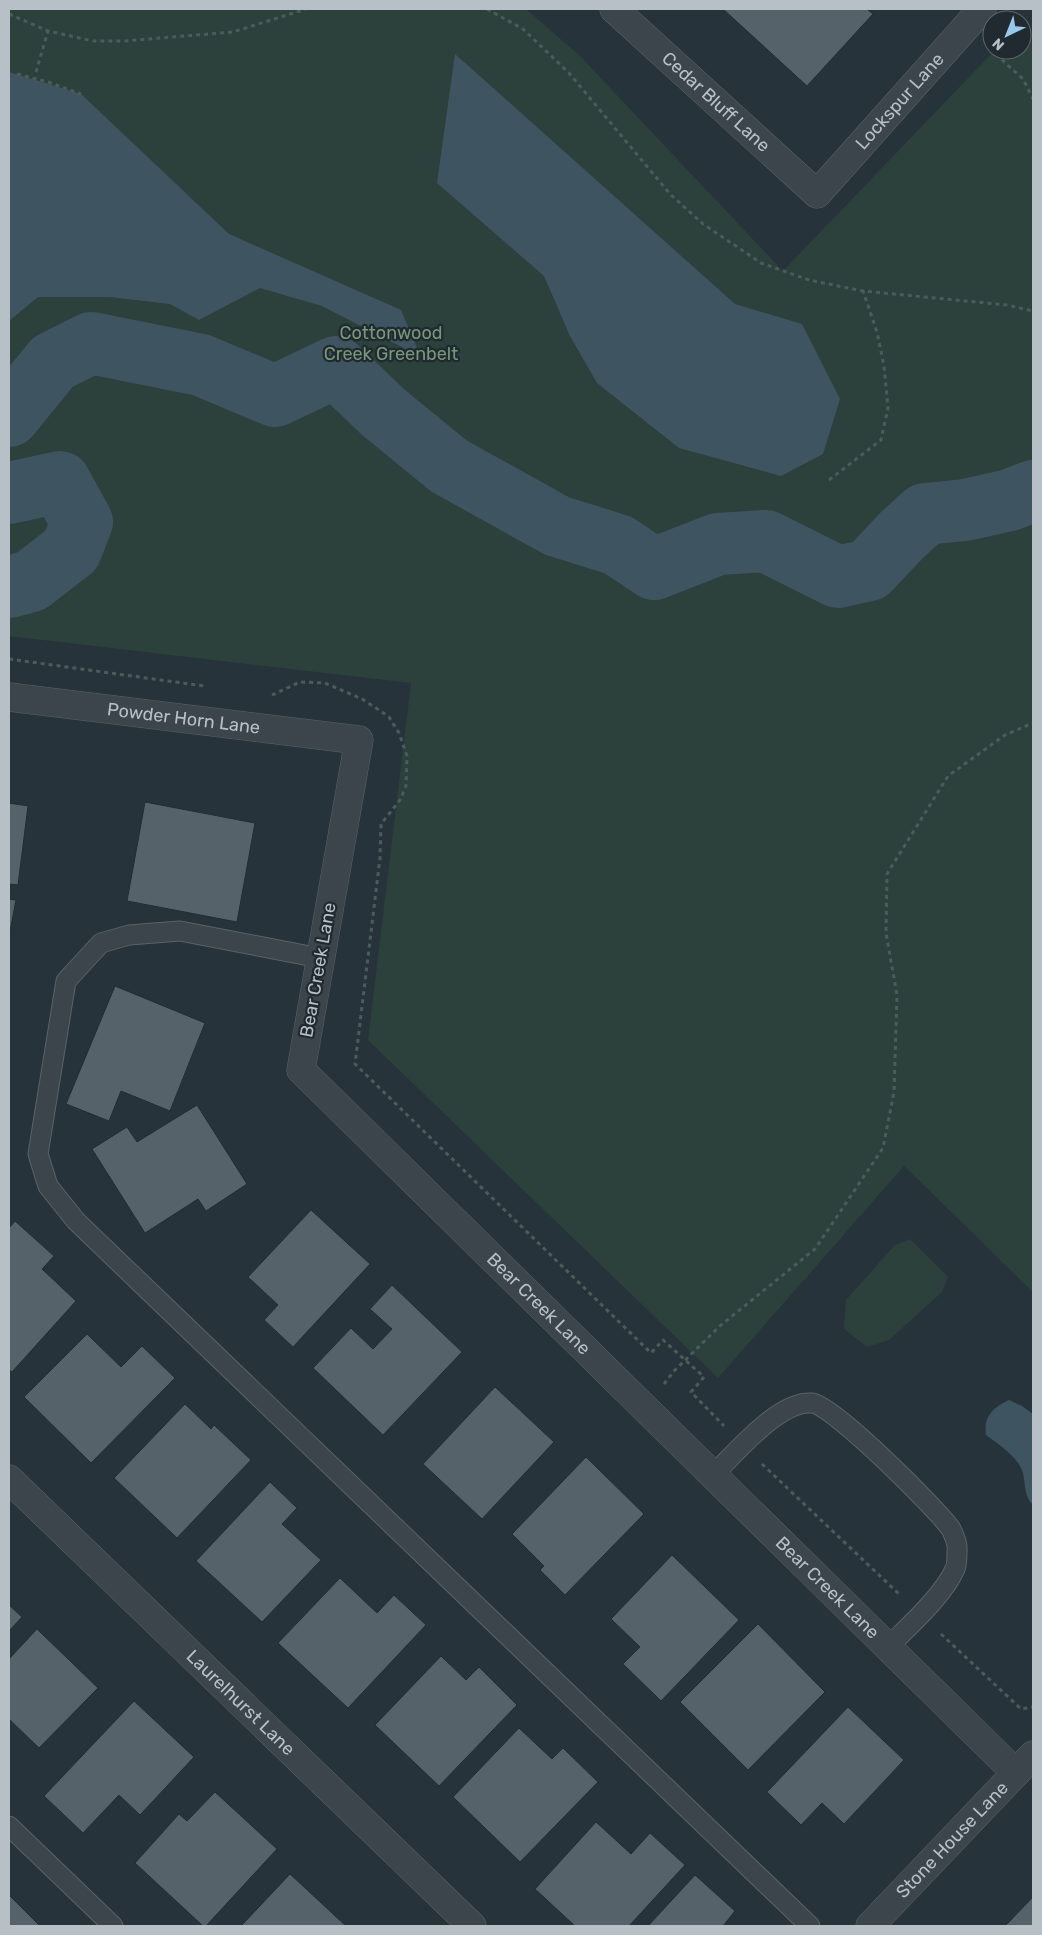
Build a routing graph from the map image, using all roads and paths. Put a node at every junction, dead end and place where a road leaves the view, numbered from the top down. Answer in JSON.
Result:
{"nodes":[{"id":1,"x":306,"y":9,"type":"edge"},
{"id":2,"x":487,"y":9,"type":"edge"},
{"id":3,"x":614,"y":9,"type":"edge"},
{"id":4,"x":9,"y":14,"type":"edge"},
{"id":5,"x":974,"y":18,"type":"edge"},
{"id":6,"x":48,"y":31,"type":"junction"},
{"id":7,"x":36,"y":72,"type":"dead end"},
{"id":8,"x":17,"y":74,"type":"dead end"},
{"id":9,"x":81,"y":94,"type":"dead end"},
{"id":10,"x":1033,"y":99,"type":"edge"},
{"id":11,"x":817,"y":194,"type":"joint"},
{"id":12,"x":862,"y":291,"type":"junction"},
{"id":13,"x":1033,"y":311,"type":"edge"},
{"id":14,"x":829,"y":480,"type":"dead end"},
{"id":15,"x":9,"y":659,"type":"edge"},
{"id":16,"x":213,"y":687,"type":"dead end"},
{"id":17,"x":271,"y":696,"type":"dead end"},
{"id":18,"x":9,"y":697,"type":"edge"},
{"id":19,"x":1033,"y":723,"type":"edge"},
{"id":20,"x":359,"y":740,"type":"joint"},
{"id":21,"x":320,"y":958,"type":"junction"},
{"id":22,"x":685,"y":1360,"type":"junction"},
{"id":23,"x":645,"y":1408,"type":"junction"},
{"id":24,"x":743,"y":1446,"type":"junction"},
{"id":25,"x":713,"y":1475,"type":"junction"},
{"id":26,"x":9,"y":1479,"type":"edge"},
{"id":27,"x":920,"y":1614,"type":"junction"},
{"id":28,"x":888,"y":1647,"type":"junction"},
{"id":29,"x":1033,"y":1707,"type":"edge"},
{"id":30,"x":1025,"y":1764,"type":"edge"},
{"id":31,"x":9,"y":1826,"type":"edge"},
{"id":32,"x":113,"y":1926,"type":"edge"},
{"id":33,"x":472,"y":1926,"type":"edge"},
{"id":34,"x":810,"y":1926,"type":"edge"},
{"id":35,"x":870,"y":1926,"type":"edge"}],
"edges":[{"from":1,"to":6,"type":"path"},
{"from":2,"to":12,"type":"path"},
{"from":3,"to":11,"type":"street","name":"Cedar Bluff Lane"},
{"from":4,"to":6,"type":"path"},
{"from":5,"to":10,"type":"path"},
{"from":5,"to":11,"type":"street","name":"Lockspur Lane"},
{"from":6,"to":7,"type":"path"},
{"from":8,"to":9,"type":"path"},
{"from":12,"to":13,"type":"path"},
{"from":12,"to":14,"type":"path"},
{"from":15,"to":16,"type":"path"},
{"from":17,"to":22,"type":"path"},
{"from":18,"to":20,"type":"street","name":"Powder Horn Lane"},
{"from":19,"to":22,"type":"path"},
{"from":20,"to":21,"type":"street","name":"Bear Creek Lane"},
{"from":21,"to":23,"type":"street","name":"Bear Creek Lane"},
{"from":21,"to":34,"type":"lane"},
{"from":22,"to":23,"type":"path"},
{"from":22,"to":24,"type":"path"},
{"from":23,"to":25,"type":"street","name":"Bear Creek Lane"},
{"from":24,"to":25,"type":"lane"},
{"from":24,"to":27,"type":"path"},
{"from":24,"to":27,"type":"lane"},
{"from":25,"to":28,"type":"street","name":"Bear Creek Lane"},
{"from":26,"to":33,"type":"street","name":"Laurelhurst Lane"},
{"from":27,"to":28,"type":"lane"},
{"from":27,"to":29,"type":"path"},
{"from":28,"to":30,"type":"street","name":"Bear Creek Lane"},
{"from":30,"to":35,"type":"street","name":"Stone House Lane"},
{"from":31,"to":32,"type":"lane"}]}
